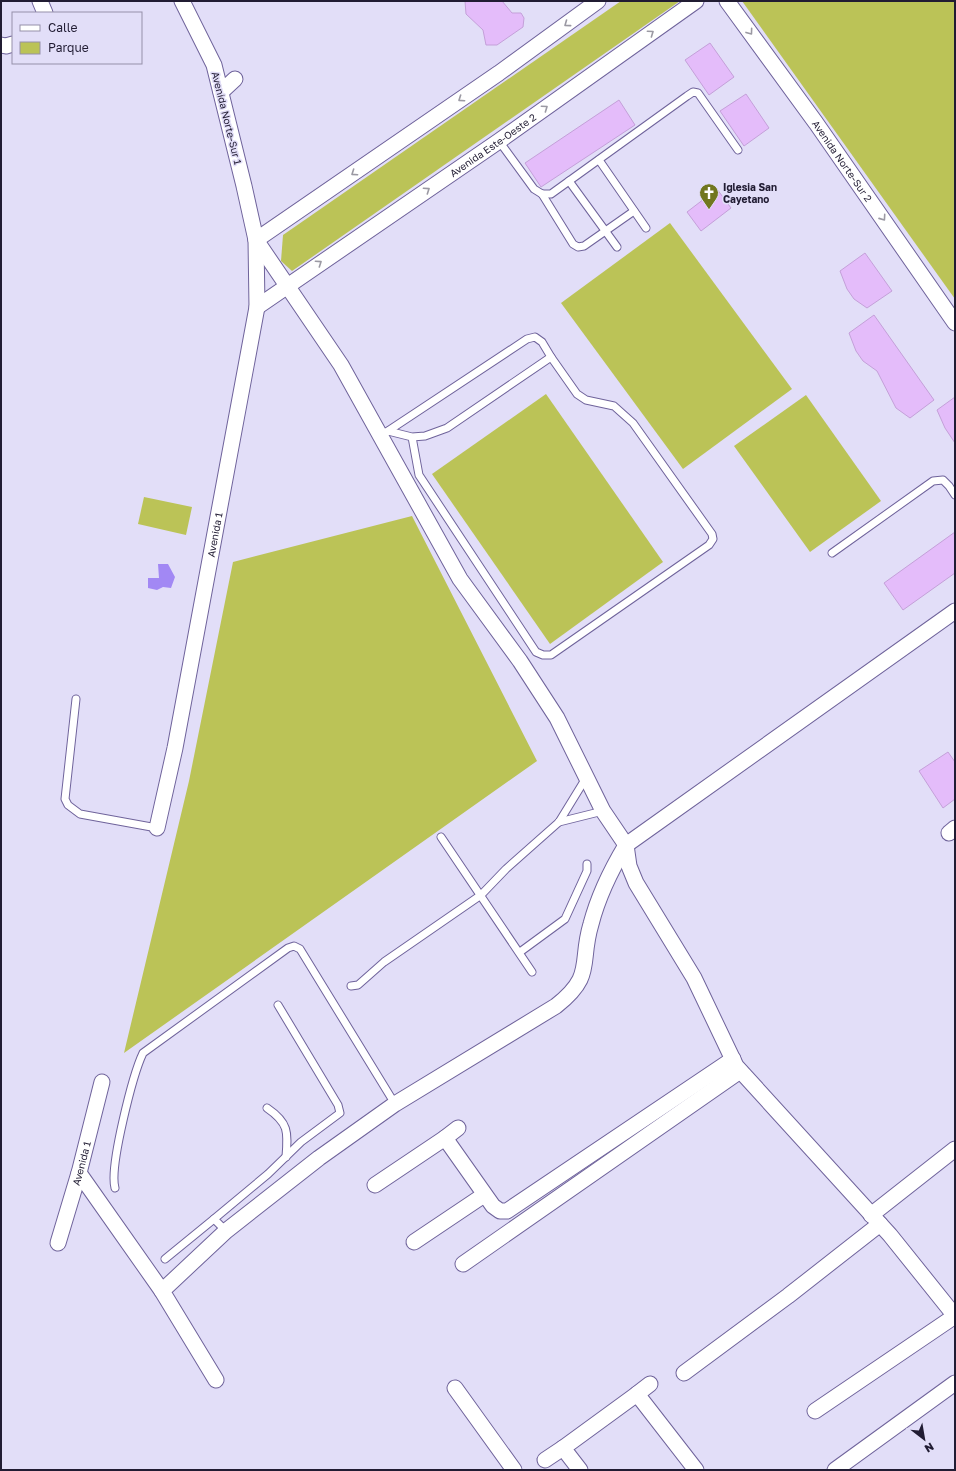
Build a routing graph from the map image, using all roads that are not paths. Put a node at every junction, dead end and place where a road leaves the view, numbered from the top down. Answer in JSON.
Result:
{"nodes":[{"id":1,"x":40,"y":1,"type":"edge"},
{"id":2,"x":182,"y":1,"type":"edge"},
{"id":3,"x":598,"y":1,"type":"edge"},
{"id":4,"x":696,"y":1,"type":"edge"},
{"id":5,"x":727,"y":1,"type":"edge"},
{"id":6,"x":45,"y":12,"type":"edge"},
{"id":7,"x":1,"y":44,"type":"edge"},
{"id":8,"x":12,"y":44,"type":"edge"},
{"id":9,"x":235,"y":79,"type":"dead end"},
{"id":10,"x":221,"y":92,"type":"junction"},
{"id":11,"x":499,"y":141,"type":"junction"},
{"id":12,"x":738,"y":150,"type":"dead end"},
{"id":13,"x":598,"y":160,"type":"junction"},
{"id":14,"x":569,"y":182,"type":"junction"},
{"id":15,"x":542,"y":194,"type":"junction"},
{"id":16,"x":634,"y":211,"type":"junction"},
{"id":17,"x":646,"y":228,"type":"dead end"},
{"id":18,"x":605,"y":231,"type":"junction"},
{"id":19,"x":256,"y":240,"type":"junction"},
{"id":20,"x":617,"y":247,"type":"dead end"},
{"id":21,"x":287,"y":285,"type":"junction"},
{"id":22,"x":257,"y":307,"type":"junction"},
{"id":23,"x":955,"y":323,"type":"edge"},
{"id":24,"x":551,"y":357,"type":"junction"},
{"id":25,"x":384,"y":434,"type":"junction"},
{"id":26,"x":412,"y":437,"type":"junction"},
{"id":27,"x":955,"y":495,"type":"edge"},
{"id":28,"x":832,"y":553,"type":"dead end"},
{"id":29,"x":955,"y":611,"type":"edge"},
{"id":30,"x":76,"y":699,"type":"dead end"},
{"id":31,"x":587,"y":778,"type":"junction"},
{"id":32,"x":603,"y":811,"type":"junction"},
{"id":33,"x":559,"y":822,"type":"junction"},
{"id":34,"x":157,"y":828,"type":"joint"},
{"id":35,"x":441,"y":837,"type":"dead end"},
{"id":36,"x":626,"y":845,"type":"junction"},
{"id":37,"x":587,"y":864,"type":"dead end"},
{"id":38,"x":481,"y":895,"type":"junction"},
{"id":39,"x":520,"y":952,"type":"junction"},
{"id":40,"x":532,"y":972,"type":"dead end"},
{"id":41,"x":351,"y":986,"type":"dead end"},
{"id":42,"x":278,"y":1005,"type":"dead end"},
{"id":43,"x":737,"y":1065,"type":"junction"},
{"id":44,"x":102,"y":1082,"type":"dead end"},
{"id":45,"x":395,"y":1104,"type":"junction"},
{"id":46,"x":267,"y":1108,"type":"dead end"},
{"id":47,"x":458,"y":1128,"type":"dead end"},
{"id":48,"x":445,"y":1138,"type":"junction"},
{"id":49,"x":955,"y":1149,"type":"edge"},
{"id":50,"x":286,"y":1157,"type":"junction"},
{"id":51,"x":79,"y":1173,"type":"junction"},
{"id":52,"x":375,"y":1185,"type":"dead end"},
{"id":53,"x":115,"y":1188,"type":"dead end"},
{"id":54,"x":484,"y":1195,"type":"junction"},
{"id":55,"x":214,"y":1219,"type":"junction"},
{"id":56,"x":875,"y":1220,"type":"junction"},
{"id":57,"x":226,"y":1232,"type":"junction"},
{"id":58,"x":414,"y":1242,"type":"dead end"},
{"id":59,"x":58,"y":1243,"type":"dead end"},
{"id":60,"x":165,"y":1259,"type":"dead end"},
{"id":61,"x":463,"y":1264,"type":"dead end"},
{"id":62,"x":162,"y":1291,"type":"junction"},
{"id":63,"x":955,"y":1316,"type":"edge"},
{"id":64,"x":684,"y":1373,"type":"dead end"},
{"id":65,"x":216,"y":1380,"type":"dead end"},
{"id":66,"x":955,"y":1383,"type":"edge"},
{"id":67,"x":650,"y":1384,"type":"dead end"},
{"id":68,"x":455,"y":1388,"type":"dead end"},
{"id":69,"x":637,"y":1394,"type":"junction"},
{"id":70,"x":815,"y":1411,"type":"dead end"},
{"id":71,"x":563,"y":1448,"type":"junction"},
{"id":72,"x":545,"y":1460,"type":"dead end"},
{"id":73,"x":514,"y":1470,"type":"edge"},
{"id":74,"x":580,"y":1470,"type":"edge"},
{"id":75,"x":696,"y":1470,"type":"edge"},
{"id":76,"x":835,"y":1470,"type":"edge"}],
"edges":[{"from":1,"to":6,"type":"street"},
{"from":2,"to":10,"type":"street","name":"Avenida Norte-Sur 1"},
{"from":3,"to":19,"type":"street","one_way":true},
{"from":11,"to":4,"type":"street","name":"Avenida Este-Oeste 2","one_way":true},
{"from":5,"to":23,"type":"street","name":"Avenida Norte-Sur 2","one_way":true},
{"from":7,"to":8,"type":"street"},
{"from":9,"to":10,"type":"street"},
{"from":10,"to":19,"type":"street","name":"Avenida Norte-Sur 1"},
{"from":11,"to":15,"type":"lane"},
{"from":21,"to":11,"type":"street","name":"Avenida Este-Oeste 2","one_way":true},
{"from":12,"to":13,"type":"lane"},
{"from":13,"to":14,"type":"lane"},
{"from":13,"to":16,"type":"lane"},
{"from":14,"to":15,"type":"lane"},
{"from":14,"to":18,"type":"lane"},
{"from":15,"to":18,"type":"lane"},
{"from":16,"to":17,"type":"lane"},
{"from":16,"to":18,"type":"lane"},
{"from":18,"to":20,"type":"lane"},
{"from":19,"to":21,"type":"street"},
{"from":19,"to":22,"type":"street","name":"Avenida 1"},
{"from":21,"to":22,"type":"street","name":"Avenida Este-Oeste 2"},
{"from":21,"to":25,"type":"street"},
{"from":22,"to":34,"type":"street","name":"Avenida 1"},
{"from":24,"to":25,"type":"lane"},
{"from":24,"to":26,"type":"lane"},
{"from":24,"to":26,"type":"lane"},
{"from":25,"to":26,"type":"lane"},
{"from":25,"to":31,"type":"street"},
{"from":27,"to":28,"type":"lane"},
{"from":29,"to":36,"type":"street"},
{"from":30,"to":34,"type":"lane"},
{"from":31,"to":32,"type":"street"},
{"from":31,"to":33,"type":"lane"},
{"from":32,"to":33,"type":"lane"},
{"from":32,"to":36,"type":"street"},
{"from":33,"to":38,"type":"lane"},
{"from":35,"to":38,"type":"lane"},
{"from":36,"to":43,"type":"street"},
{"from":36,"to":45,"type":"street"},
{"from":37,"to":39,"type":"lane"},
{"from":38,"to":39,"type":"lane"},
{"from":38,"to":41,"type":"lane"},
{"from":39,"to":40,"type":"lane"},
{"from":42,"to":50,"type":"lane"},
{"from":43,"to":54,"type":"street"},
{"from":43,"to":56,"type":"street"},
{"from":43,"to":61,"type":"street"},
{"from":44,"to":51,"type":"street","name":"Avenida 1"},
{"from":45,"to":53,"type":"lane"},
{"from":45,"to":57,"type":"street"},
{"from":46,"to":50,"type":"lane"},
{"from":47,"to":48,"type":"street"},
{"from":48,"to":52,"type":"street"},
{"from":48,"to":54,"type":"street"},
{"from":49,"to":56,"type":"street"},
{"from":50,"to":55,"type":"lane"},
{"from":51,"to":59,"type":"street","name":"Avenida 1"},
{"from":51,"to":62,"type":"street"},
{"from":54,"to":58,"type":"street"},
{"from":55,"to":57,"type":"lane"},
{"from":55,"to":60,"type":"lane"},
{"from":56,"to":63,"type":"street"},
{"from":56,"to":64,"type":"street"},
{"from":57,"to":62,"type":"street"},
{"from":62,"to":65,"type":"street"},
{"from":63,"to":70,"type":"street"},
{"from":66,"to":76,"type":"street"},
{"from":67,"to":69,"type":"street"},
{"from":68,"to":73,"type":"street"},
{"from":69,"to":71,"type":"street"},
{"from":69,"to":75,"type":"street"},
{"from":71,"to":72,"type":"street"},
{"from":71,"to":74,"type":"street"}]}
